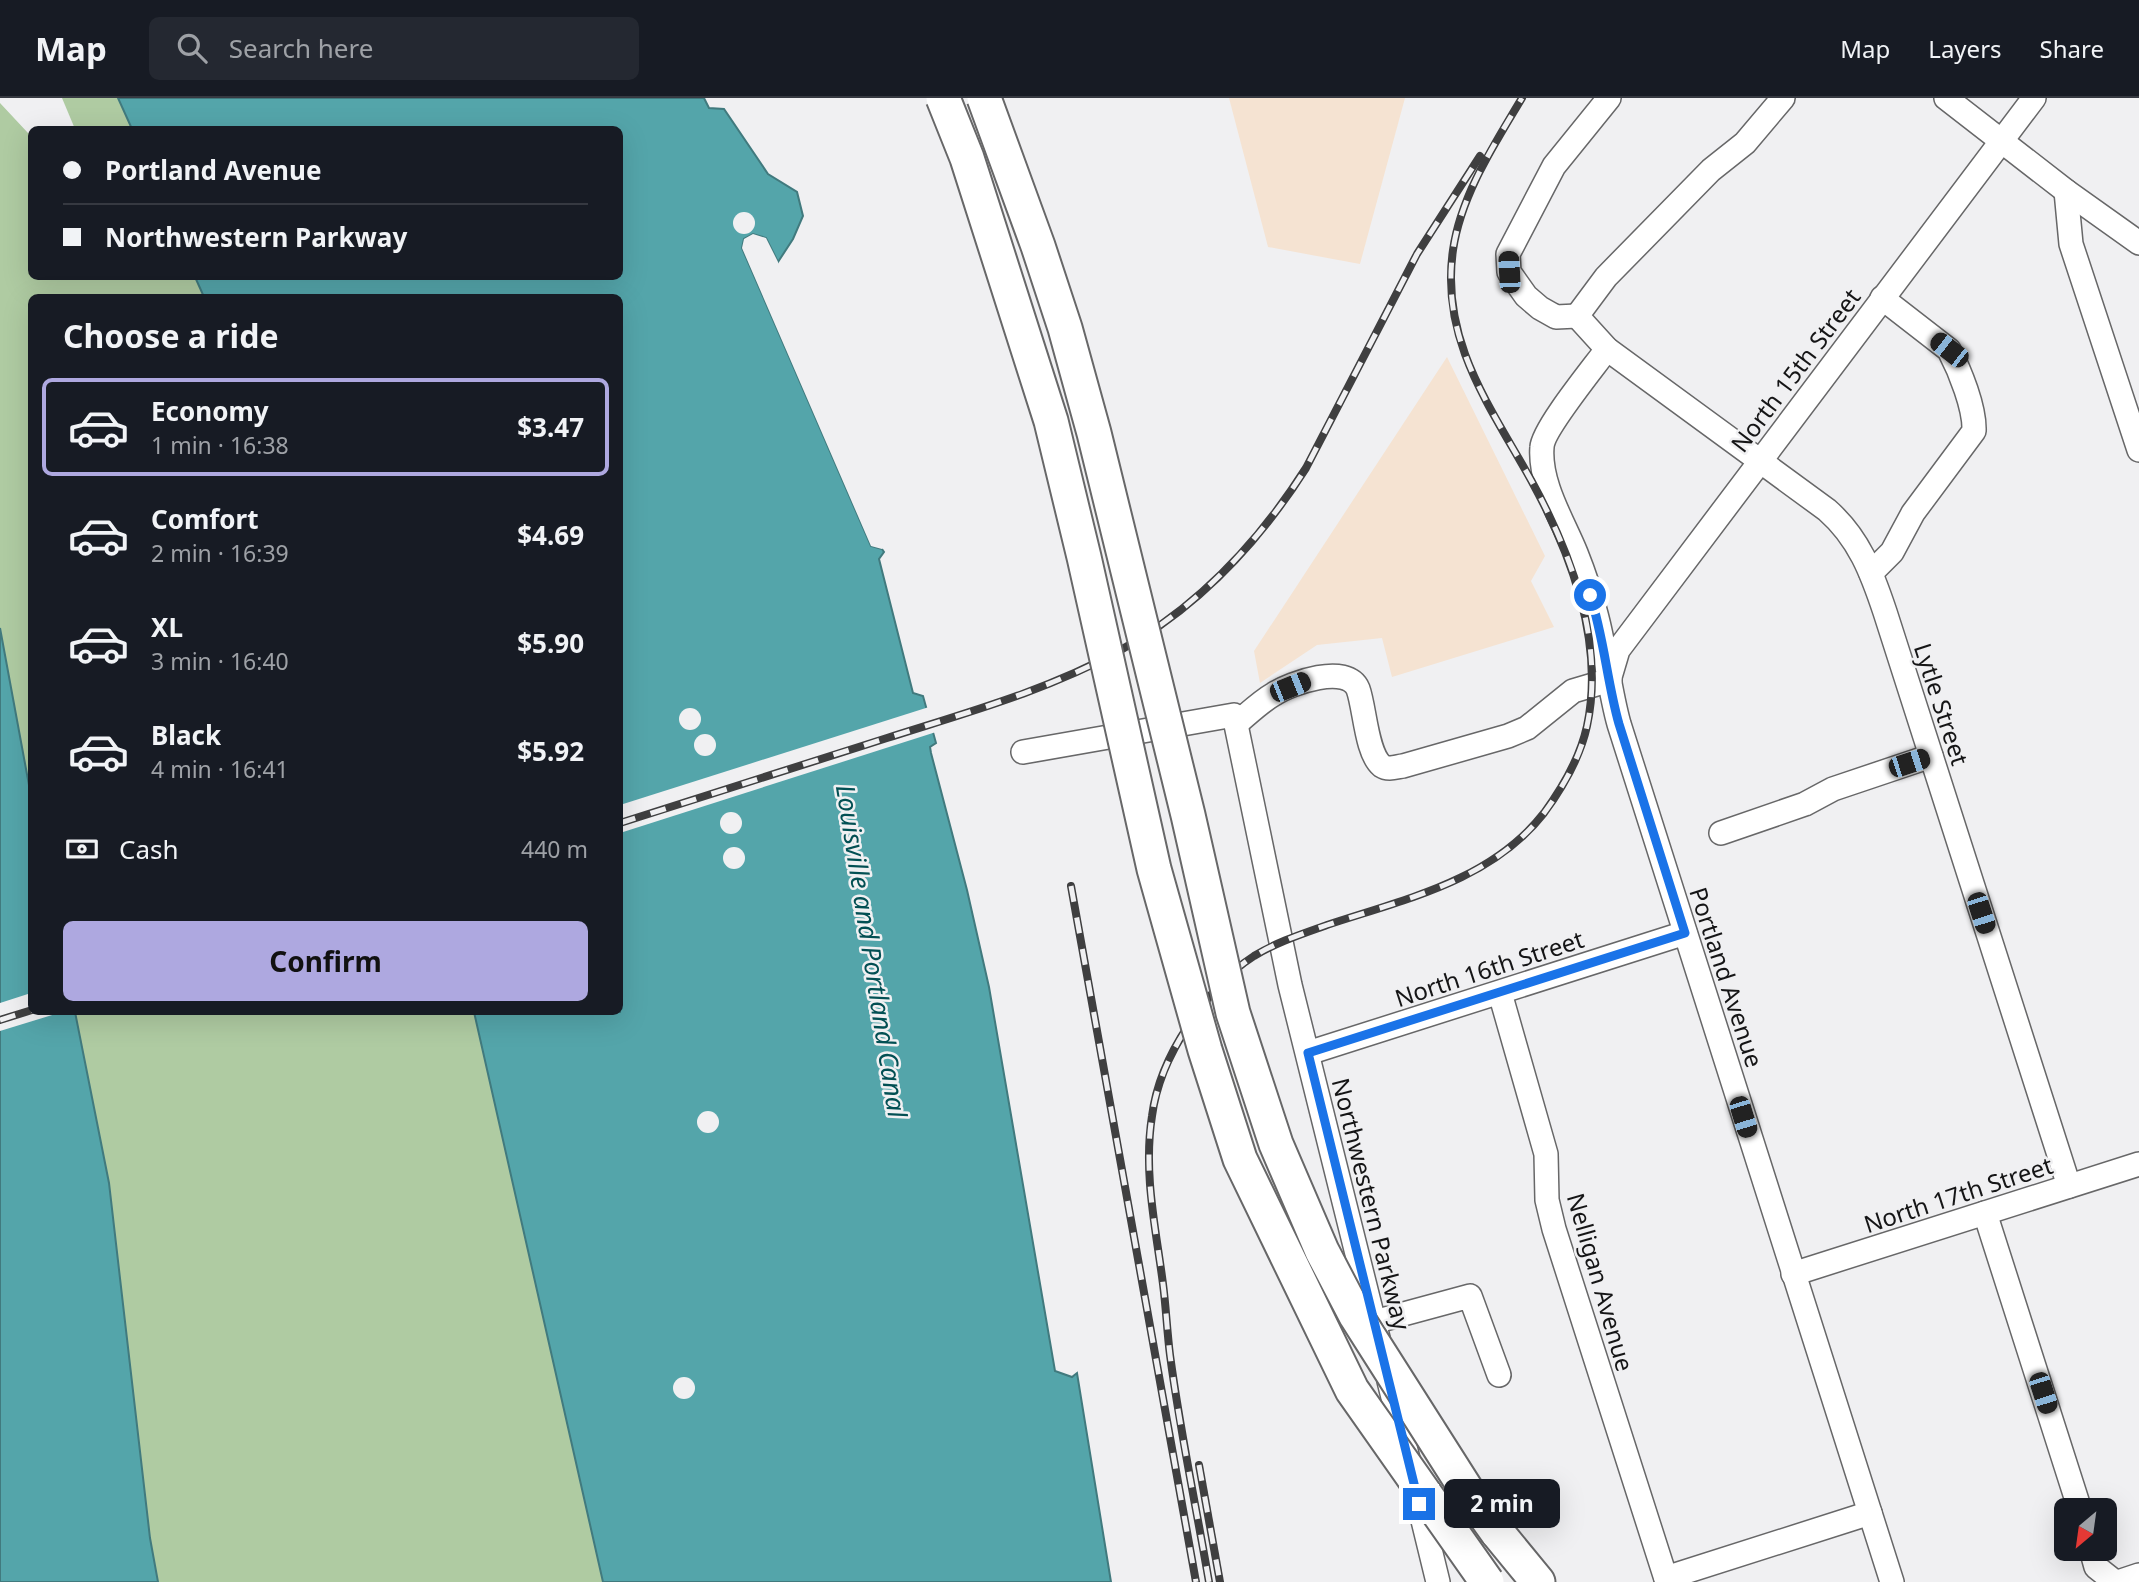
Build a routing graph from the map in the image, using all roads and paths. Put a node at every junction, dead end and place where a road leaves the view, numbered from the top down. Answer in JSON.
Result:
{"nodes":[{"id":1,"x":943,"y":98,"type":"edge"},
{"id":2,"x":984,"y":98,"type":"edge"},
{"id":3,"x":1609,"y":98,"type":"edge"},
{"id":4,"x":1783,"y":98,"type":"edge"},
{"id":5,"x":1946,"y":98,"type":"edge"},
{"id":6,"x":2034,"y":98,"type":"edge"},
{"id":7,"x":2001,"y":140,"type":"junction"},
{"id":8,"x":2066,"y":191,"type":"junction"},
{"id":9,"x":2139,"y":243,"type":"edge"},
{"id":10,"x":1882,"y":299,"type":"junction"},
{"id":11,"x":1577,"y":316,"type":"junction"},
{"id":12,"x":1606,"y":349,"type":"junction"},
{"id":13,"x":2139,"y":450,"type":"edge"},
{"id":14,"x":1760,"y":461,"type":"junction"},
{"id":15,"x":1871,"y":573,"type":"junction"},
{"id":16,"x":1610,"y":680,"type":"junction"},
{"id":17,"x":1235,"y":720,"type":"junction"},
{"id":18,"x":1023,"y":752,"type":"dead end"},
{"id":19,"x":1931,"y":756,"type":"junction"},
{"id":20,"x":1721,"y":833,"type":"dead end"},
{"id":21,"x":1685,"y":933,"type":"junction"},
{"id":22,"x":1500,"y":993,"type":"junction"},
{"id":23,"x":1308,"y":1053,"type":"junction"},
{"id":24,"x":2139,"y":1164,"type":"edge"},
{"id":25,"x":2068,"y":1186,"type":"junction"},
{"id":26,"x":1985,"y":1213,"type":"junction"},
{"id":27,"x":1793,"y":1274,"type":"junction"},
{"id":28,"x":1374,"y":1322,"type":"junction"},
{"id":29,"x":1499,"y":1375,"type":"dead end"},
{"id":30,"x":2076,"y":1498,"type":"edge"},
{"id":31,"x":1870,"y":1513,"type":"junction"},
{"id":32,"x":2094,"y":1561,"type":"edge"},
{"id":33,"x":2139,"y":1575,"type":"edge"},
{"id":34,"x":1666,"y":1580,"type":"edge"},
{"id":35,"x":1438,"y":1582,"type":"edge"},
{"id":36,"x":1487,"y":1582,"type":"edge"},
{"id":37,"x":1538,"y":1582,"type":"edge"},
{"id":38,"x":1892,"y":1582,"type":"edge"},
{"id":39,"x":2117,"y":1582,"type":"edge"}],
"edges":[{"from":1,"to":36,"type":"highway","bridge":true},
{"from":2,"to":37,"type":"highway","bridge":true},
{"from":3,"to":11,"type":"street"},
{"from":4,"to":11,"type":"street"},
{"from":5,"to":7,"type":"street"},
{"from":6,"to":7,"type":"street","name":"North 15th Street"},
{"from":7,"to":8,"type":"street"},
{"from":7,"to":10,"type":"street","name":"North 15th Street"},
{"from":8,"to":9,"type":"street"},
{"from":8,"to":13,"type":"street"},
{"from":10,"to":14,"type":"street","name":"North 15th Street"},
{"from":10,"to":15,"type":"street"},
{"from":11,"to":12,"type":"street","name":"Lytle Street"},
{"from":12,"to":14,"type":"street","name":"Lytle Street"},
{"from":12,"to":16,"type":"street","name":"Portland Avenue"},
{"from":14,"to":15,"type":"street","name":"Lytle Street"},
{"from":14,"to":16,"type":"street","name":"North 15th Street"},
{"from":15,"to":19,"type":"street","name":"Lytle Street"},
{"from":16,"to":17,"type":"street"},
{"from":16,"to":21,"type":"street","name":"Portland Avenue"},
{"from":17,"to":18,"type":"street"},
{"from":17,"to":23,"type":"street","name":"Northwestern Parkway"},
{"from":19,"to":20,"type":"street"},
{"from":19,"to":25,"type":"street","name":"Lytle Street"},
{"from":21,"to":22,"type":"street","name":"North 16th Street"},
{"from":21,"to":27,"type":"street","name":"Portland Avenue"},
{"from":22,"to":23,"type":"street","name":"North 16th Street"},
{"from":22,"to":34,"type":"street","name":"Nelligan Avenue"},
{"from":23,"to":28,"type":"street","name":"Northwestern Parkway"},
{"from":24,"to":25,"type":"street","name":"North 17th Street"},
{"from":25,"to":26,"type":"street","name":"North 17th Street"},
{"from":26,"to":27,"type":"street","name":"North 17th Street"},
{"from":26,"to":30,"type":"street"},
{"from":27,"to":31,"type":"street","name":"Portland Avenue"},
{"from":28,"to":29,"type":"street"},
{"from":28,"to":35,"type":"street","name":"Northwestern Parkway"},
{"from":31,"to":34,"type":"street"},
{"from":31,"to":38,"type":"street","name":"Portland Avenue"},
{"from":32,"to":39,"type":"street"},
{"from":33,"to":39,"type":"street"}]}
